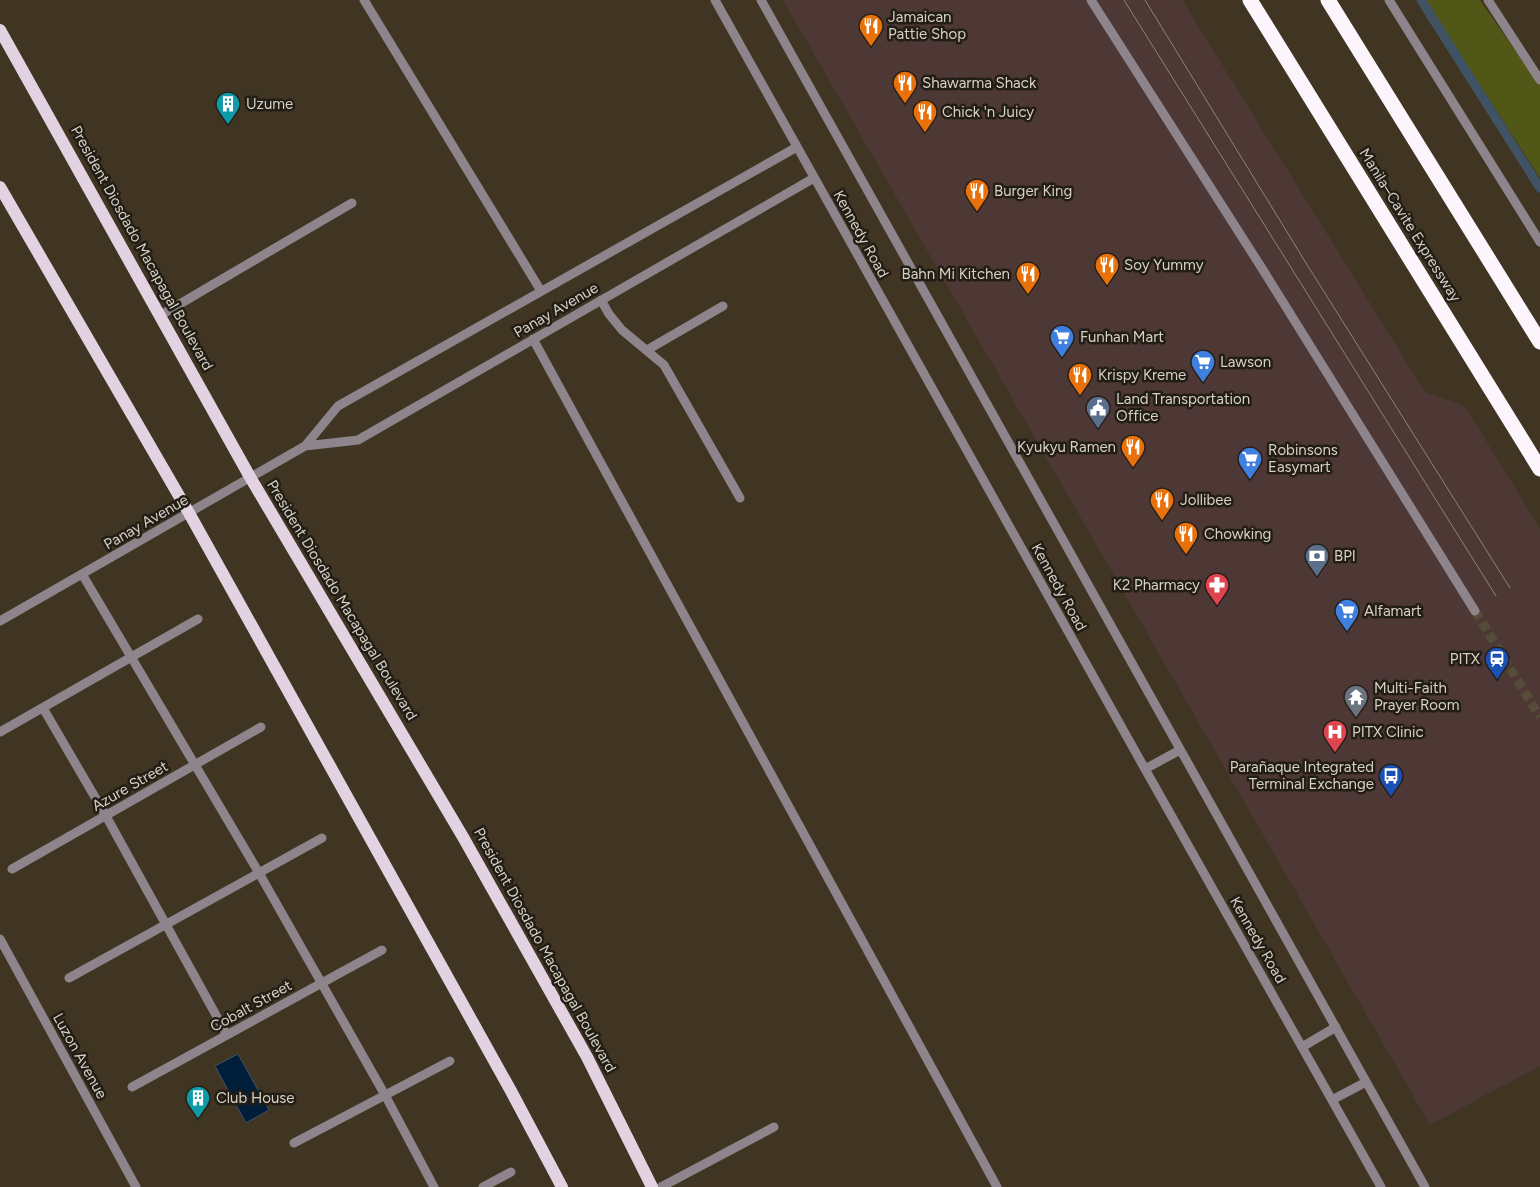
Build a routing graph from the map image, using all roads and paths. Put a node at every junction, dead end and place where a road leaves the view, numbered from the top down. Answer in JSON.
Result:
{"nodes":[{"id":1,"x":364,"y":0,"type":"edge"},
{"id":2,"x":715,"y":0,"type":"edge"},
{"id":3,"x":761,"y":0,"type":"edge"},
{"id":4,"x":1092,"y":0,"type":"edge"},
{"id":5,"x":1250,"y":0,"type":"edge"},
{"id":6,"x":1328,"y":0,"type":"edge"},
{"id":7,"x":1389,"y":0,"type":"edge"},
{"id":8,"x":1488,"y":0,"type":"edge"},
{"id":9,"x":0,"y":30,"type":"edge"},
{"id":10,"x":1540,"y":80,"type":"edge"},
{"id":11,"x":797,"y":147,"type":"junction"},
{"id":12,"x":814,"y":178,"type":"junction"},
{"id":13,"x":0,"y":187,"type":"edge"},
{"id":14,"x":352,"y":203,"type":"dead end"},
{"id":15,"x":1540,"y":242,"type":"edge"},
{"id":16,"x":541,"y":291,"type":"junction"},
{"id":17,"x":601,"y":300,"type":"junction"},
{"id":18,"x":723,"y":306,"type":"dead end"},
{"id":19,"x":161,"y":315,"type":"junction"},
{"id":20,"x":533,"y":339,"type":"junction"},
{"id":21,"x":1540,"y":342,"type":"edge"},
{"id":22,"x":647,"y":350,"type":"junction"},
{"id":23,"x":306,"y":446,"type":"junction"},
{"id":24,"x":1540,"y":469,"type":"edge"},
{"id":25,"x":250,"y":477,"type":"junction"},
{"id":26,"x":740,"y":498,"type":"dead end"},
{"id":27,"x":189,"y":513,"type":"junction"},
{"id":28,"x":82,"y":574,"type":"junction"},
{"id":29,"x":1476,"y":611,"type":"tunnel mouth"},
{"id":30,"x":198,"y":620,"type":"dead end"},
{"id":31,"x":0,"y":621,"type":"edge"},
{"id":32,"x":131,"y":657,"type":"junction"},
{"id":33,"x":43,"y":708,"type":"junction"},
{"id":34,"x":261,"y":727,"type":"dead end"},
{"id":35,"x":0,"y":732,"type":"edge"},
{"id":36,"x":1180,"y":750,"type":"junction"},
{"id":37,"x":196,"y":764,"type":"junction"},
{"id":38,"x":1144,"y":768,"type":"junction"},
{"id":39,"x":106,"y":816,"type":"junction"},
{"id":40,"x":322,"y":838,"type":"dead end"},
{"id":41,"x":12,"y":869,"type":"dead end"},
{"id":42,"x":259,"y":873,"type":"junction"},
{"id":43,"x":166,"y":924,"type":"junction"},
{"id":44,"x":0,"y":939,"type":"edge"},
{"id":45,"x":382,"y":950,"type":"dead end"},
{"id":46,"x":69,"y":978,"type":"dead end"},
{"id":47,"x":321,"y":983,"type":"junction"},
{"id":48,"x":1336,"y":1027,"type":"junction"},
{"id":49,"x":227,"y":1035,"type":"junction"},
{"id":50,"x":1302,"y":1047,"type":"junction"},
{"id":51,"x":450,"y":1061,"type":"dead end"},
{"id":52,"x":1366,"y":1082,"type":"junction"},
{"id":53,"x":132,"y":1087,"type":"dead end"},
{"id":54,"x":385,"y":1095,"type":"junction"},
{"id":55,"x":1332,"y":1100,"type":"junction"},
{"id":56,"x":774,"y":1127,"type":"dead end"},
{"id":57,"x":294,"y":1143,"type":"dead end"},
{"id":58,"x":511,"y":1172,"type":"dead end"},
{"id":59,"x":136,"y":1187,"type":"edge"},
{"id":60,"x":434,"y":1187,"type":"edge"},
{"id":61,"x":483,"y":1187,"type":"edge"},
{"id":62,"x":562,"y":1187,"type":"edge"},
{"id":63,"x":652,"y":1187,"type":"edge"},
{"id":64,"x":662,"y":1187,"type":"edge"},
{"id":65,"x":997,"y":1187,"type":"edge"},
{"id":66,"x":1381,"y":1187,"type":"edge"},
{"id":67,"x":1425,"y":1187,"type":"edge"}],
"edges":[{"from":1,"to":16,"type":"street"},
{"from":2,"to":11,"type":"street","name":"Kennedy Road"},
{"from":3,"to":36,"type":"street","name":"Kennedy Road"},
{"from":4,"to":29,"type":"street"},
{"from":5,"to":24,"type":"highway","name":"Manila–Cavite Expressway"},
{"from":6,"to":21,"type":"highway"},
{"from":7,"to":15,"type":"street"},
{"from":8,"to":10,"type":"street"},
{"from":9,"to":19,"type":"main road","name":"President Diosdado Macapagal Boulevard"},
{"from":11,"to":12,"type":"street","name":"Kennedy Road"},
{"from":11,"to":16,"type":"street","name":"Panay Avenue"},
{"from":12,"to":17,"type":"street","name":"Panay Avenue"},
{"from":12,"to":38,"type":"street","name":"Kennedy Road"},
{"from":13,"to":27,"type":"main road"},
{"from":14,"to":19,"type":"street"},
{"from":16,"to":23,"type":"street","name":"Panay Avenue"},
{"from":17,"to":20,"type":"street","name":"Panay Avenue"},
{"from":17,"to":22,"type":"street"},
{"from":18,"to":22,"type":"street"},
{"from":19,"to":25,"type":"main road","name":"President Diosdado Macapagal Boulevard"},
{"from":20,"to":23,"type":"street","name":"Panay Avenue"},
{"from":20,"to":65,"type":"street"},
{"from":22,"to":26,"type":"street"},
{"from":23,"to":25,"type":"street","name":"Panay Avenue"},
{"from":25,"to":27,"type":"street","name":"Panay Avenue"},
{"from":25,"to":63,"type":"main road","name":"President Diosdado Macapagal Boulevard"},
{"from":27,"to":28,"type":"street","name":"Panay Avenue"},
{"from":27,"to":62,"type":"main road"},
{"from":28,"to":31,"type":"street","name":"Panay Avenue"},
{"from":28,"to":32,"type":"street"},
{"from":30,"to":32,"type":"street"},
{"from":32,"to":33,"type":"street"},
{"from":32,"to":37,"type":"street"},
{"from":33,"to":35,"type":"street"},
{"from":33,"to":39,"type":"street"},
{"from":34,"to":37,"type":"street","name":"Azure Street"},
{"from":36,"to":38,"type":"street"},
{"from":36,"to":48,"type":"street","name":"Kennedy Road"},
{"from":37,"to":39,"type":"street","name":"Azure Street"},
{"from":37,"to":42,"type":"street"},
{"from":38,"to":50,"type":"street","name":"Kennedy Road"},
{"from":39,"to":41,"type":"street","name":"Azure Street"},
{"from":39,"to":43,"type":"street"},
{"from":40,"to":42,"type":"street"},
{"from":42,"to":43,"type":"street"},
{"from":42,"to":47,"type":"street"},
{"from":43,"to":46,"type":"street"},
{"from":43,"to":49,"type":"street"},
{"from":44,"to":59,"type":"street","name":"Luzon Avenue"},
{"from":45,"to":47,"type":"street","name":"Cobalt Street"},
{"from":47,"to":49,"type":"street","name":"Cobalt Street"},
{"from":47,"to":54,"type":"street"},
{"from":48,"to":50,"type":"street"},
{"from":48,"to":52,"type":"street","name":"Kennedy Road"},
{"from":49,"to":53,"type":"street","name":"Cobalt Street"},
{"from":50,"to":55,"type":"street","name":"Kennedy Road"},
{"from":51,"to":54,"type":"street"},
{"from":52,"to":55,"type":"street"},
{"from":52,"to":67,"type":"street","name":"Kennedy Road"},
{"from":54,"to":57,"type":"street"},
{"from":54,"to":60,"type":"street"},
{"from":55,"to":66,"type":"street","name":"Kennedy Road"},
{"from":56,"to":64,"type":"street"},
{"from":58,"to":61,"type":"street"}]}
